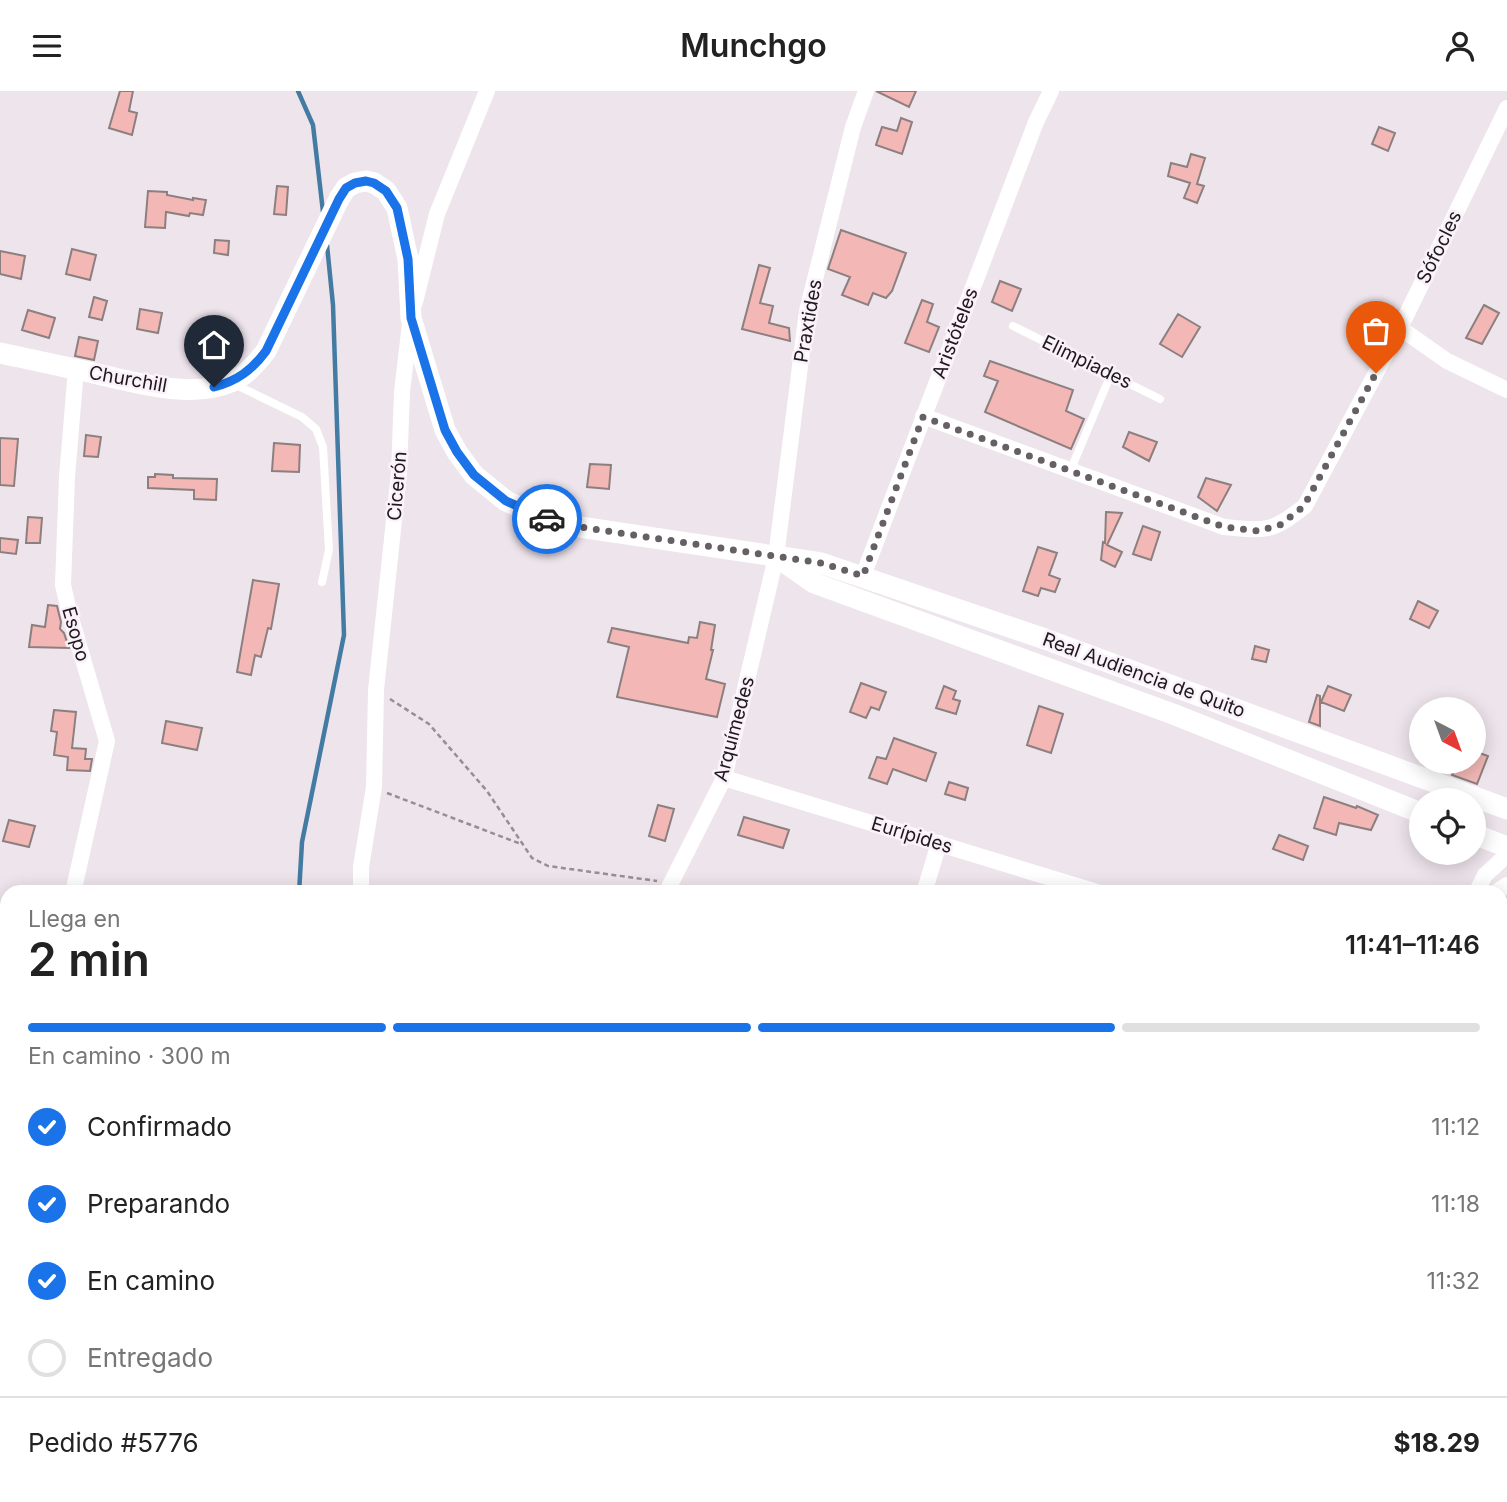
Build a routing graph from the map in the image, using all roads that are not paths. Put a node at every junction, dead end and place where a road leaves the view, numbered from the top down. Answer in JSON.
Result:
{"nodes":[{"id":1,"x":487,"y":91,"type":"edge"},
{"id":2,"x":866,"y":91,"type":"edge"},
{"id":3,"x":1051,"y":91,"type":"edge"},
{"id":4,"x":1507,"y":108,"type":"edge"},
{"id":5,"x":411,"y":318,"type":"junction"},
{"id":6,"x":1013,"y":326,"type":"dead end"},
{"id":7,"x":1400,"y":328,"type":"junction"},
{"id":8,"x":0,"y":353,"type":"edge"},
{"id":9,"x":76,"y":369,"type":"junction"},
{"id":10,"x":1111,"y":374,"type":"junction"},
{"id":11,"x":232,"y":382,"type":"junction"},
{"id":12,"x":1507,"y":390,"type":"edge"},
{"id":13,"x":1160,"y":399,"type":"dead end"},
{"id":14,"x":923,"y":417,"type":"junction"},
{"id":15,"x":1071,"y":469,"type":"junction"},
{"id":16,"x":776,"y":557,"type":"junction"},
{"id":17,"x":863,"y":576,"type":"junction"},
{"id":18,"x":322,"y":582,"type":"dead end"},
{"id":19,"x":724,"y":778,"type":"junction"},
{"id":20,"x":1409,"y":808,"type":"edge"},
{"id":21,"x":1507,"y":809,"type":"edge"},
{"id":22,"x":1486,"y":839,"type":"edge"},
{"id":23,"x":939,"y":843,"type":"junction"},
{"id":24,"x":1507,"y":847,"type":"edge"},
{"id":25,"x":1507,"y":855,"type":"edge"},
{"id":26,"x":75,"y":885,"type":"edge"},
{"id":27,"x":361,"y":885,"type":"edge"},
{"id":28,"x":670,"y":885,"type":"edge"},
{"id":29,"x":926,"y":885,"type":"edge"},
{"id":30,"x":1074,"y":885,"type":"edge"},
{"id":31,"x":1480,"y":885,"type":"edge"}],
"edges":[{"from":1,"to":5,"type":"street","name":"Cicerón"},
{"from":2,"to":16,"type":"street","name":"Praxtides"},
{"from":3,"to":14,"type":"street","name":"Aristóteles"},
{"from":4,"to":7,"type":"street","name":"Sófocles"},
{"from":5,"to":11,"type":"main road","name":"Churchill"},
{"from":5,"to":16,"type":"main road","name":"Real Audiencia de Quito"},
{"from":5,"to":27,"type":"street","name":"Cicerón"},
{"from":6,"to":10,"type":"lane","name":"Elimpiades"},
{"from":7,"to":12,"type":"street"},
{"from":7,"to":15,"type":"street","name":"Sófocles"},
{"from":8,"to":9,"type":"main road","name":"Churchill"},
{"from":9,"to":11,"type":"main road","name":"Churchill"},
{"from":9,"to":26,"type":"street","name":"Esopo"},
{"from":10,"to":13,"type":"lane","name":"Elimpiades"},
{"from":10,"to":15,"type":"lane"},
{"from":11,"to":18,"type":"lane"},
{"from":14,"to":15,"type":"street","name":"Sófocles"},
{"from":14,"to":17,"type":"street","name":"Aristóteles"},
{"from":16,"to":17,"type":"main road","name":"Real Audiencia de Quito"},
{"from":16,"to":19,"type":"street","name":"Arquímedes"},
{"from":16,"to":20,"type":"main road","name":"Real Audiencia de Quito"},
{"from":17,"to":21,"type":"main road","name":"Real Audiencia de Quito"},
{"from":19,"to":23,"type":"street","name":"Eurípides"},
{"from":19,"to":28,"type":"street","name":"Arquímedes"},
{"from":22,"to":24,"type":"main road"},
{"from":23,"to":29,"type":"street"},
{"from":23,"to":30,"type":"street","name":"Eurípides"},
{"from":25,"to":31,"type":"street"}]}
